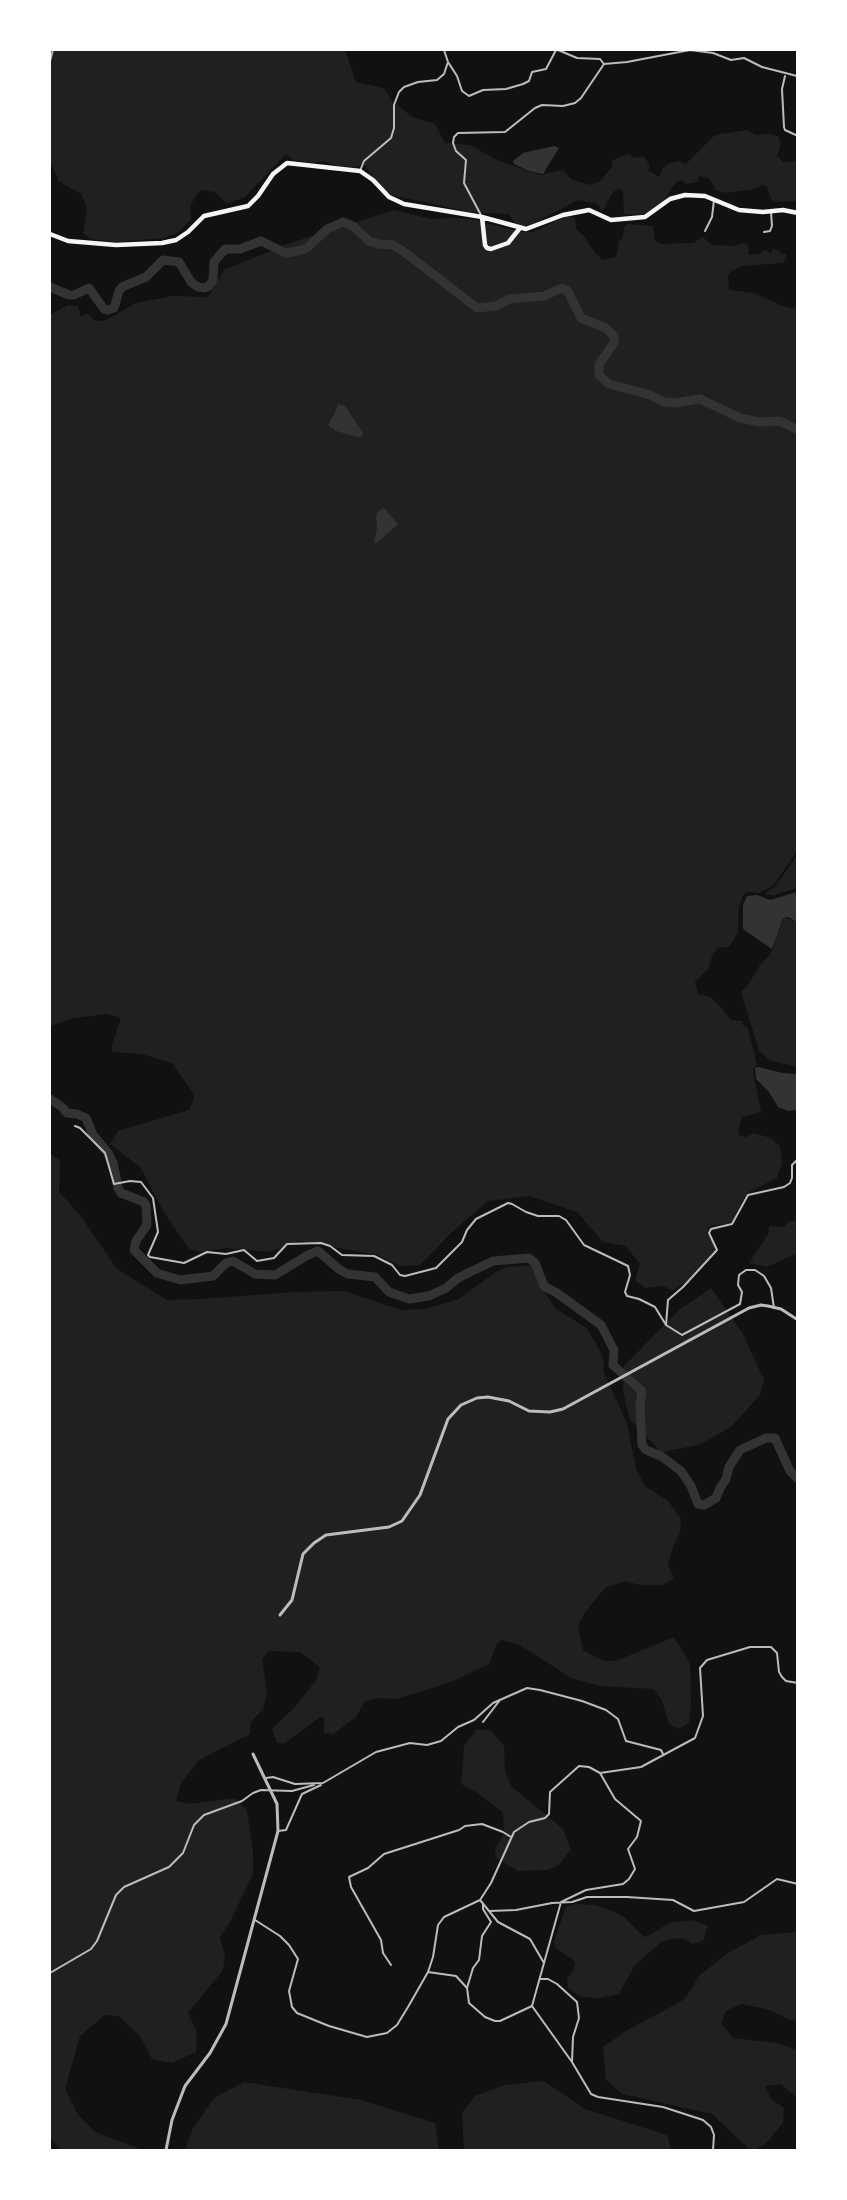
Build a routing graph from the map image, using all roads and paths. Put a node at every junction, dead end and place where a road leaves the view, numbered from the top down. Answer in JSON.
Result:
{"nodes":[{"id":1,"x":53,"y":50,"type":"edge"},
{"id":2,"x":444,"y":50,"type":"edge"},
{"id":3,"x":557,"y":50,"type":"edge"},
{"id":4,"x":713,"y":51,"type":"edge"},
{"id":5,"x":50,"y":61,"type":"edge"},
{"id":6,"x":448,"y":62,"type":"junction"},
{"id":7,"x":604,"y":64,"type":"junction"},
{"id":8,"x":798,"y":65,"type":"edge"},
{"id":9,"x":786,"y":75,"type":"junction"},
{"id":10,"x":798,"y":136,"type":"edge"},
{"id":11,"x":360,"y":171,"type":"junction"},
{"id":12,"x":714,"y":200,"type":"junction"},
{"id":13,"x":771,"y":212,"type":"junction"},
{"id":14,"x":798,"y":213,"type":"edge"},
{"id":15,"x":482,"y":217,"type":"junction"},
{"id":16,"x":520,"y":228,"type":"junction"},
{"id":17,"x":705,"y":231,"type":"dead end"},
{"id":18,"x":764,"y":232,"type":"dead end"},
{"id":19,"x":50,"y":234,"type":"edge"},
{"id":20,"x":75,"y":1126,"type":"dead end"},
{"id":21,"x":798,"y":1159,"type":"edge"},
{"id":22,"x":774,"y":1308,"type":"junction"},
{"id":23,"x":798,"y":1320,"type":"edge"},
{"id":24,"x":666,"y":1325,"type":"junction"},
{"id":25,"x":280,"y":1615,"type":"dead end"},
{"id":26,"x":798,"y":1683,"type":"edge"},
{"id":27,"x":502,"y":1698,"type":"junction"},
{"id":28,"x":483,"y":1722,"type":"dead end"},
{"id":29,"x":253,"y":1754,"type":"dead end"},
{"id":30,"x":663,"y":1754,"type":"junction"},
{"id":31,"x":600,"y":1773,"type":"junction"},
{"id":32,"x":266,"y":1778,"type":"junction"},
{"id":33,"x":317,"y":1783,"type":"junction"},
{"id":34,"x":323,"y":1784,"type":"junction"},
{"id":35,"x":278,"y":1831,"type":"junction"},
{"id":36,"x":511,"y":1837,"type":"junction"},
{"id":37,"x":798,"y":1884,"type":"edge"},
{"id":38,"x":480,"y":1900,"type":"junction"},
{"id":39,"x":561,"y":1902,"type":"junction"},
{"id":40,"x":483,"y":1904,"type":"junction"},
{"id":41,"x":490,"y":1911,"type":"junction"},
{"id":42,"x":255,"y":1920,"type":"junction"},
{"id":43,"x":544,"y":1963,"type":"junction"},
{"id":44,"x":391,"y":1965,"type":"dead end"},
{"id":45,"x":428,"y":1972,"type":"junction"},
{"id":46,"x":50,"y":1973,"type":"edge"},
{"id":47,"x":540,"y":1979,"type":"junction"},
{"id":48,"x":467,"y":1988,"type":"junction"},
{"id":49,"x":532,"y":2006,"type":"junction"},
{"id":50,"x":572,"y":2062,"type":"junction"},
{"id":51,"x":166,"y":2151,"type":"edge"},
{"id":52,"x":712,"y":2151,"type":"edge"}],
"edges":[{"from":1,"to":5,"type":"street"},
{"from":2,"to":6,"type":"street"},
{"from":3,"to":6,"type":"street"},
{"from":3,"to":7,"type":"street"},
{"from":4,"to":7,"type":"street"},
{"from":4,"to":9,"type":"street"},
{"from":6,"to":11,"type":"street"},
{"from":7,"to":15,"type":"street"},
{"from":8,"to":9,"type":"street"},
{"from":9,"to":10,"type":"street"},
{"from":11,"to":15,"type":"highway"},
{"from":11,"to":19,"type":"highway"},
{"from":12,"to":13,"type":"highway"},
{"from":12,"to":16,"type":"highway"},
{"from":12,"to":17,"type":"street"},
{"from":13,"to":14,"type":"highway"},
{"from":13,"to":18,"type":"street"},
{"from":15,"to":16,"type":"highway"},
{"from":15,"to":16,"type":"highway"},
{"from":20,"to":24,"type":"street"},
{"from":21,"to":24,"type":"street"},
{"from":22,"to":23,"type":"street"},
{"from":22,"to":24,"type":"street"},
{"from":22,"to":25,"type":"street"},
{"from":26,"to":30,"type":"street"},
{"from":27,"to":28,"type":"street"},
{"from":27,"to":30,"type":"street"},
{"from":27,"to":34,"type":"street"},
{"from":29,"to":32,"type":"street"},
{"from":30,"to":31,"type":"street"},
{"from":31,"to":36,"type":"street"},
{"from":31,"to":39,"type":"street"},
{"from":32,"to":33,"type":"street"},
{"from":32,"to":35,"type":"street"},
{"from":33,"to":34,"type":"street"},
{"from":33,"to":46,"type":"street"},
{"from":34,"to":35,"type":"street"},
{"from":35,"to":42,"type":"street"},
{"from":36,"to":38,"type":"street"},
{"from":36,"to":44,"type":"street"},
{"from":37,"to":39,"type":"street"},
{"from":38,"to":40,"type":"street"},
{"from":38,"to":45,"type":"street"},
{"from":39,"to":41,"type":"street"},
{"from":39,"to":43,"type":"street"},
{"from":40,"to":41,"type":"street"},
{"from":40,"to":48,"type":"street"},
{"from":41,"to":43,"type":"street"},
{"from":42,"to":45,"type":"street"},
{"from":42,"to":51,"type":"street"},
{"from":43,"to":47,"type":"street"},
{"from":45,"to":48,"type":"street"},
{"from":47,"to":49,"type":"street"},
{"from":47,"to":50,"type":"street"},
{"from":48,"to":49,"type":"street"},
{"from":49,"to":50,"type":"street"},
{"from":50,"to":52,"type":"street"}]}
